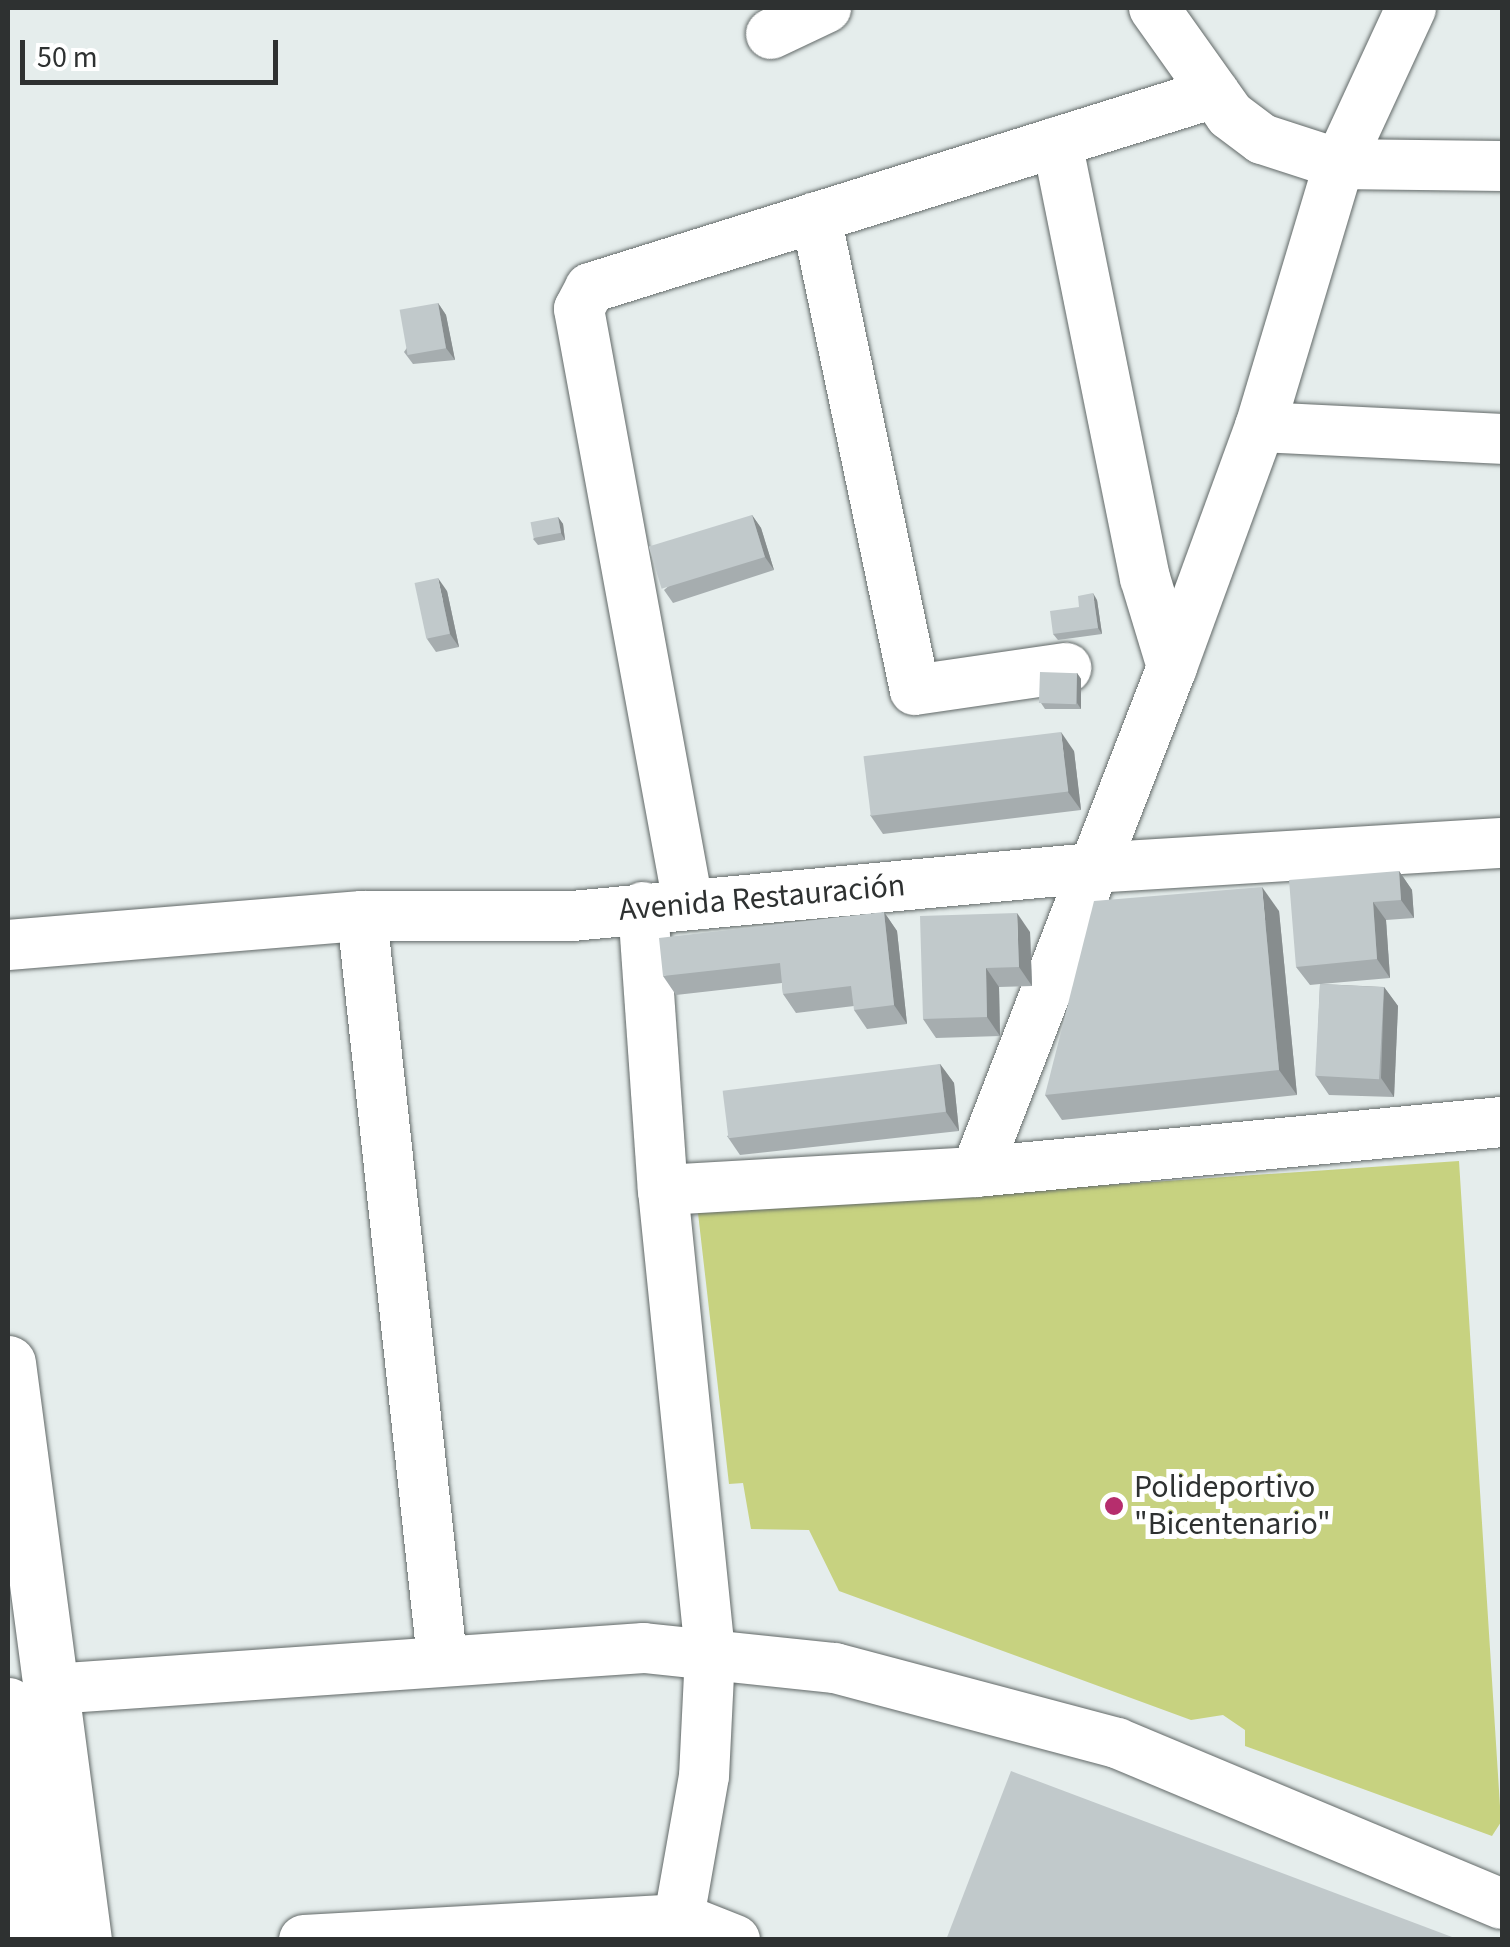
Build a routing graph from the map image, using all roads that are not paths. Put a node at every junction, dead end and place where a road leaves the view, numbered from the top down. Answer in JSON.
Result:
{"nodes":[{"id":1,"x":826,"y":8,"type":"edge"},
{"id":2,"x":1154,"y":8,"type":"edge"},
{"id":3,"x":1412,"y":8,"type":"edge"},
{"id":4,"x":772,"y":34,"type":"dead end"},
{"id":5,"x":1214,"y":93,"type":"junction"},
{"id":6,"x":1056,"y":142,"type":"junction"},
{"id":7,"x":1338,"y":164,"type":"junction"},
{"id":8,"x":1502,"y":166,"type":"edge"},
{"id":9,"x":816,"y":216,"type":"junction"},
{"id":10,"x":1260,"y":427,"type":"junction"},
{"id":11,"x":1502,"y":439,"type":"edge"},
{"id":12,"x":1172,"y":667,"type":"junction"},
{"id":13,"x":1066,"y":668,"type":"edge"},
{"id":14,"x":1502,"y":843,"type":"edge"},
{"id":15,"x":1092,"y":868,"type":"junction"},
{"id":16,"x":665,"y":905,"type":"junction"},
{"id":17,"x":362,"y":916,"type":"junction"},
{"id":18,"x":12,"y":948,"type":"edge"},
{"id":19,"x":1502,"y":1122,"type":"edge"},
{"id":20,"x":976,"y":1172,"type":"junction"},
{"id":21,"x":663,"y":1190,"type":"junction"},
{"id":22,"x":8,"y":1364,"type":"edge"},
{"id":23,"x":710,"y":1654,"type":"junction"},
{"id":24,"x":442,"y":1659,"type":"junction"},
{"id":25,"x":30,"y":1697,"type":"edge"},
{"id":26,"x":1502,"y":1904,"type":"edge"},
{"id":27,"x":678,"y":1929,"type":"edge"},
{"id":28,"x":36,"y":1940,"type":"edge"},
{"id":29,"x":84,"y":1940,"type":"edge"},
{"id":30,"x":304,"y":1940,"type":"edge"},
{"id":31,"x":734,"y":1940,"type":"edge"}],
"edges":[{"from":1,"to":4,"type":"street"},
{"from":2,"to":5,"type":"street"},
{"from":3,"to":7,"type":"street"},
{"from":5,"to":6,"type":"street"},
{"from":5,"to":7,"type":"street"},
{"from":6,"to":9,"type":"street"},
{"from":6,"to":12,"type":"street"},
{"from":7,"to":8,"type":"street"},
{"from":7,"to":10,"type":"street"},
{"from":9,"to":13,"type":"street"},
{"from":9,"to":16,"type":"street"},
{"from":10,"to":11,"type":"street"},
{"from":10,"to":12,"type":"street"},
{"from":12,"to":15,"type":"street"},
{"from":14,"to":15,"type":"street","name":"Avenida Restauración"},
{"from":15,"to":16,"type":"street","name":"Avenida Restauración"},
{"from":15,"to":20,"type":"street"},
{"from":16,"to":17,"type":"street","name":"Avenida Restauración"},
{"from":16,"to":21,"type":"street"},
{"from":17,"to":18,"type":"street","name":"Avenida Restauración"},
{"from":17,"to":24,"type":"street"},
{"from":19,"to":20,"type":"street"},
{"from":20,"to":21,"type":"street"},
{"from":21,"to":23,"type":"street"},
{"from":22,"to":25,"type":"main road"},
{"from":23,"to":24,"type":"street"},
{"from":23,"to":26,"type":"street"},
{"from":23,"to":27,"type":"street"},
{"from":24,"to":25,"type":"street"},
{"from":25,"to":28,"type":"main road"},
{"from":25,"to":29,"type":"main road"},
{"from":27,"to":30,"type":"street"},
{"from":27,"to":31,"type":"street"}]}
